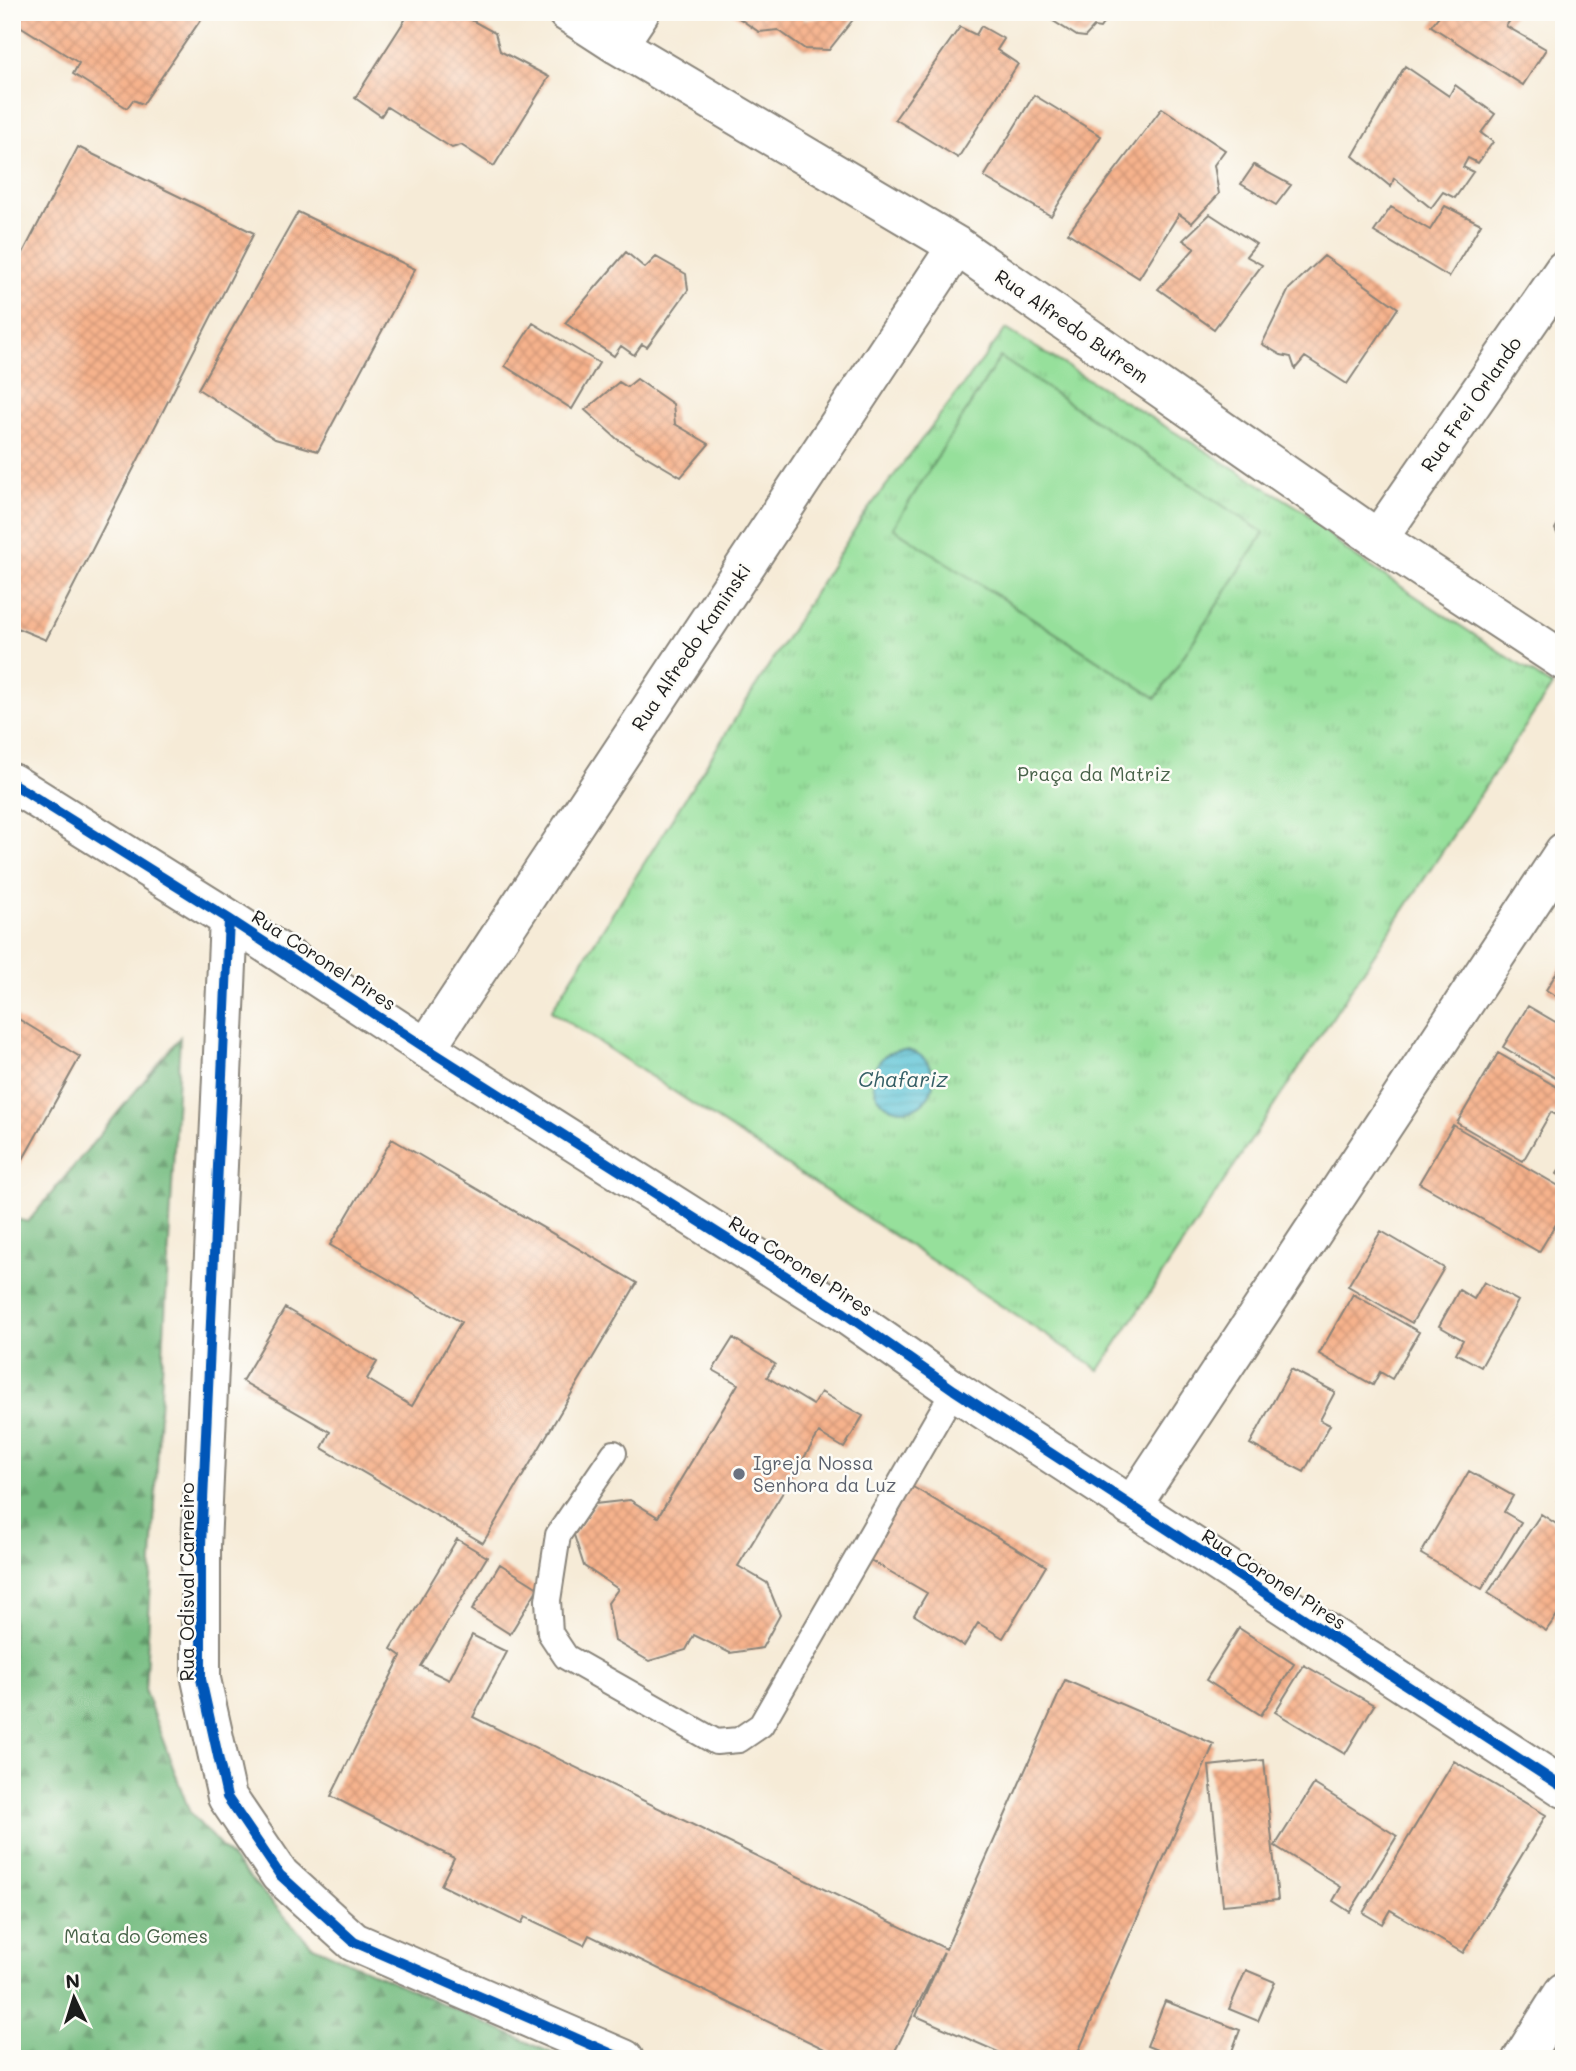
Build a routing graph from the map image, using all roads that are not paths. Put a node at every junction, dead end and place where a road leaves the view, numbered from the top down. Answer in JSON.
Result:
{"nodes":[{"id":1,"x":567,"y":12,"type":"edge"},
{"id":2,"x":640,"y":12,"type":"edge"},
{"id":3,"x":618,"y":45,"type":"junction"},
{"id":4,"x":957,"y":246,"type":"junction"},
{"id":5,"x":1564,"y":270,"type":"edge"},
{"id":6,"x":1378,"y":539,"type":"junction"},
{"id":7,"x":1564,"y":661,"type":"edge"},
{"id":8,"x":12,"y":783,"type":"edge"},
{"id":9,"x":1564,"y":852,"type":"edge"},
{"id":10,"x":229,"y":919,"type":"junction"},
{"id":11,"x":426,"y":1048,"type":"junction"},
{"id":12,"x":954,"y":1391,"type":"junction"},
{"id":13,"x":614,"y":1453,"type":"dead end"},
{"id":14,"x":1131,"y":1507,"type":"junction"},
{"id":15,"x":1564,"y":1788,"type":"edge"},
{"id":16,"x":1564,"y":1992,"type":"edge"},
{"id":17,"x":624,"y":2059,"type":"edge"},
{"id":18,"x":1522,"y":2059,"type":"edge"}],
"edges":[{"from":1,"to":3,"type":"street","name":"Rua Alfredo Bufrem"},
{"from":2,"to":3,"type":"street"},
{"from":3,"to":4,"type":"street","name":"Rua Alfredo Bufrem"},
{"from":4,"to":6,"type":"street","name":"Rua Alfredo Bufrem"},
{"from":4,"to":11,"type":"street","name":"Rua Alfredo Kaminski"},
{"from":5,"to":6,"type":"street","name":"Rua Frei Orlando"},
{"from":6,"to":7,"type":"street","name":"Rua Alfredo Bufrem"},
{"from":8,"to":10,"type":"street","name":"Rua Coronel Pires"},
{"from":9,"to":14,"type":"street"},
{"from":10,"to":11,"type":"street","name":"Rua Coronel Pires"},
{"from":10,"to":17,"type":"street","name":"Rua Odisval Carneiro"},
{"from":11,"to":12,"type":"street","name":"Rua Coronel Pires"},
{"from":12,"to":13,"type":"lane"},
{"from":12,"to":14,"type":"street","name":"Rua Coronel Pires"},
{"from":14,"to":15,"type":"street","name":"Rua Coronel Pires"},
{"from":16,"to":18,"type":"street"}]}
